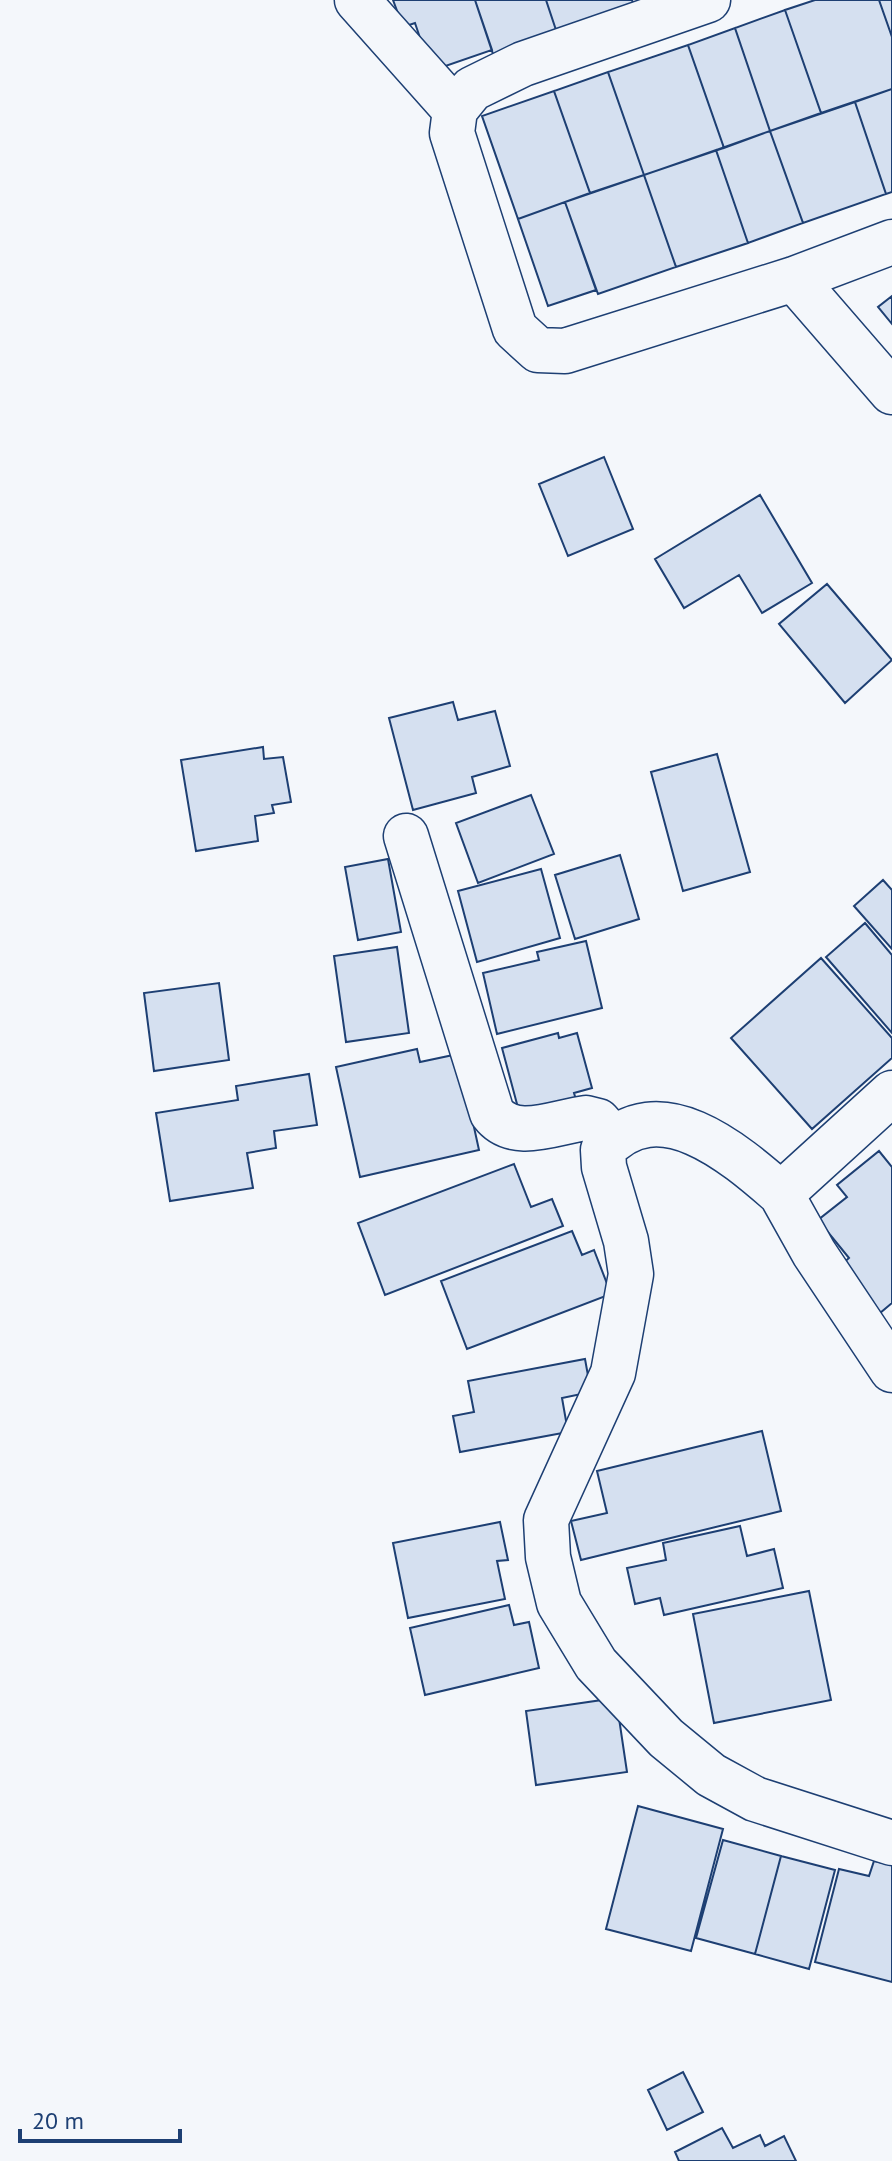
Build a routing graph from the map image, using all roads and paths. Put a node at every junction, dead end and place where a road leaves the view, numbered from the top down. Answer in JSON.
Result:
{"nodes":[{"id":1,"x":357,"y":0,"type":"edge"},
{"id":2,"x":708,"y":0,"type":"edge"},
{"id":3,"x":455,"y":110,"type":"junction"},
{"id":4,"x":892,"y":242,"type":"edge"},
{"id":5,"x":794,"y":279,"type":"junction"},
{"id":6,"x":892,"y":392,"type":"edge"},
{"id":7,"x":406,"y":836,"type":"dead end"},
{"id":8,"x":892,"y":1093,"type":"edge"},
{"id":9,"x":613,"y":1138,"type":"junction"},
{"id":10,"x":781,"y":1194,"type":"junction"},
{"id":11,"x":892,"y":1370,"type":"edge"},
{"id":12,"x":892,"y":1843,"type":"edge"}],
"edges":[{"from":1,"to":3,"type":"street"},
{"from":2,"to":3,"type":"street"},
{"from":3,"to":5,"type":"street"},
{"from":4,"to":5,"type":"street"},
{"from":5,"to":6,"type":"street"},
{"from":7,"to":9,"type":"street"},
{"from":8,"to":10,"type":"street"},
{"from":9,"to":10,"type":"street"},
{"from":9,"to":12,"type":"street"},
{"from":10,"to":11,"type":"street"}]}
